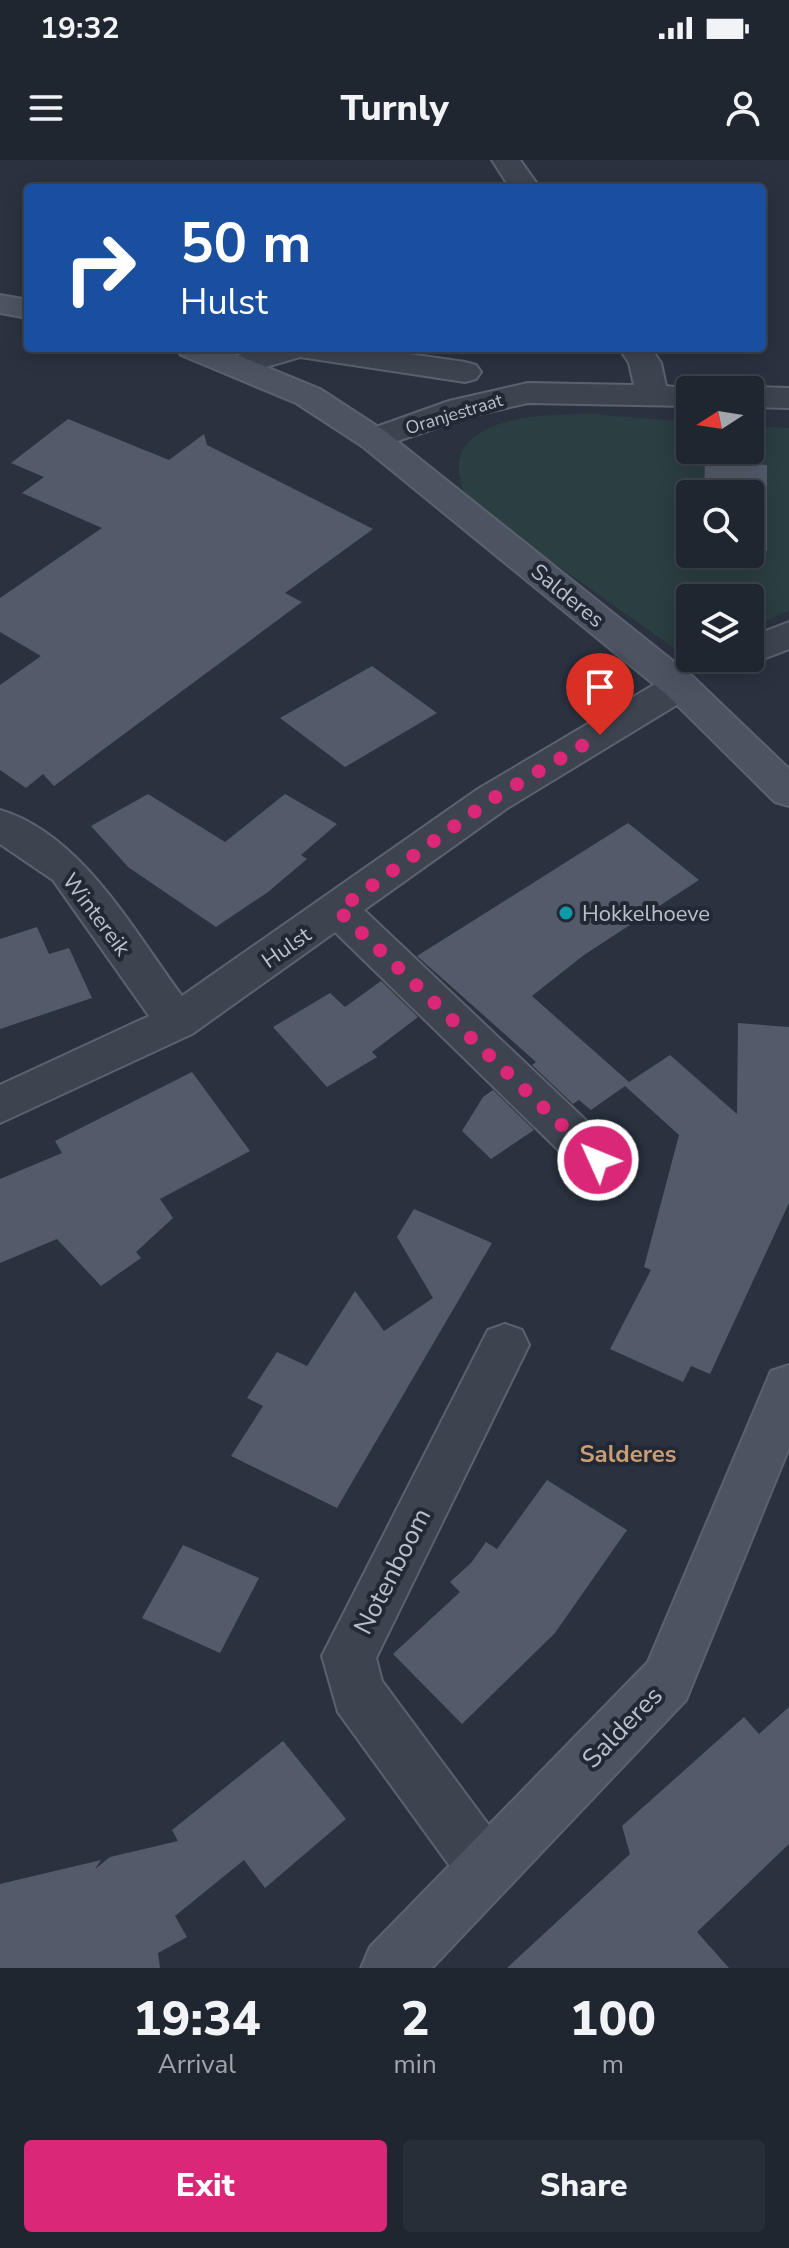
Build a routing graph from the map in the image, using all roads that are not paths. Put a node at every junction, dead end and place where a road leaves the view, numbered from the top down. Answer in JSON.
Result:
{"nodes":[{"id":1,"x":506,"y":160,"type":"edge"},
{"id":2,"x":522,"y":184,"type":"edge"},
{"id":3,"x":0,"y":304,"type":"edge"},
{"id":4,"x":24,"y":308,"type":"edge"},
{"id":5,"x":203,"y":352,"type":"edge"},
{"id":6,"x":286,"y":352,"type":"edge"},
{"id":7,"x":328,"y":352,"type":"edge"},
{"id":8,"x":638,"y":352,"type":"edge"},
{"id":9,"x":239,"y":365,"type":"junction"},
{"id":10,"x":465,"y":372,"type":"dead end"},
{"id":11,"x":652,"y":395,"type":"junction"},
{"id":12,"x":676,"y":396,"type":"edge"},
{"id":13,"x":764,"y":397,"type":"edge"},
{"id":14,"x":789,"y":398,"type":"edge"},
{"id":15,"x":374,"y":439,"type":"junction"},
{"id":16,"x":789,"y":634,"type":"edge"},
{"id":17,"x":764,"y":646,"type":"edge"},
{"id":18,"x":680,"y":686,"type":"junction"},
{"id":19,"x":789,"y":792,"type":"edge"},
{"id":20,"x":0,"y":824,"type":"edge"},
{"id":21,"x":338,"y":910,"type":"junction"},
{"id":22,"x":177,"y":1022,"type":"junction"},
{"id":23,"x":0,"y":1105,"type":"edge"},
{"id":24,"x":598,"y":1160,"type":"dead end"},
{"id":25,"x":505,"y":1345,"type":"dead end"},
{"id":26,"x":789,"y":1387,"type":"edge"},
{"id":27,"x":485,"y":1867,"type":"junction"},
{"id":28,"x":391,"y":1968,"type":"edge"}],
"edges":[{"from":1,"to":2,"type":"street"},
{"from":3,"to":4,"type":"street"},
{"from":5,"to":9,"type":"street"},
{"from":6,"to":9,"type":"street","name":"Oranjestraat"},
{"from":7,"to":10,"type":"street","name":"Oranjestraat"},
{"from":8,"to":11,"type":"street"},
{"from":9,"to":15,"type":"street"},
{"from":11,"to":12,"type":"street","name":"Oranjestraat"},
{"from":11,"to":15,"type":"street","name":"Oranjestraat"},
{"from":13,"to":14,"type":"street"},
{"from":15,"to":18,"type":"street","name":"Salderes"},
{"from":16,"to":17,"type":"street"},
{"from":18,"to":19,"type":"street","name":"Salderes"},
{"from":18,"to":21,"type":"street","name":"Hulst"},
{"from":20,"to":22,"type":"street","name":"Wintereik"},
{"from":21,"to":22,"type":"street","name":"Hulst"},
{"from":21,"to":24,"type":"street"},
{"from":22,"to":23,"type":"street","name":"Hulst"},
{"from":25,"to":27,"type":"street","name":"Notenboom"},
{"from":26,"to":27,"type":"street","name":"Salderes"},
{"from":27,"to":28,"type":"street","name":"Salderes"}]}
